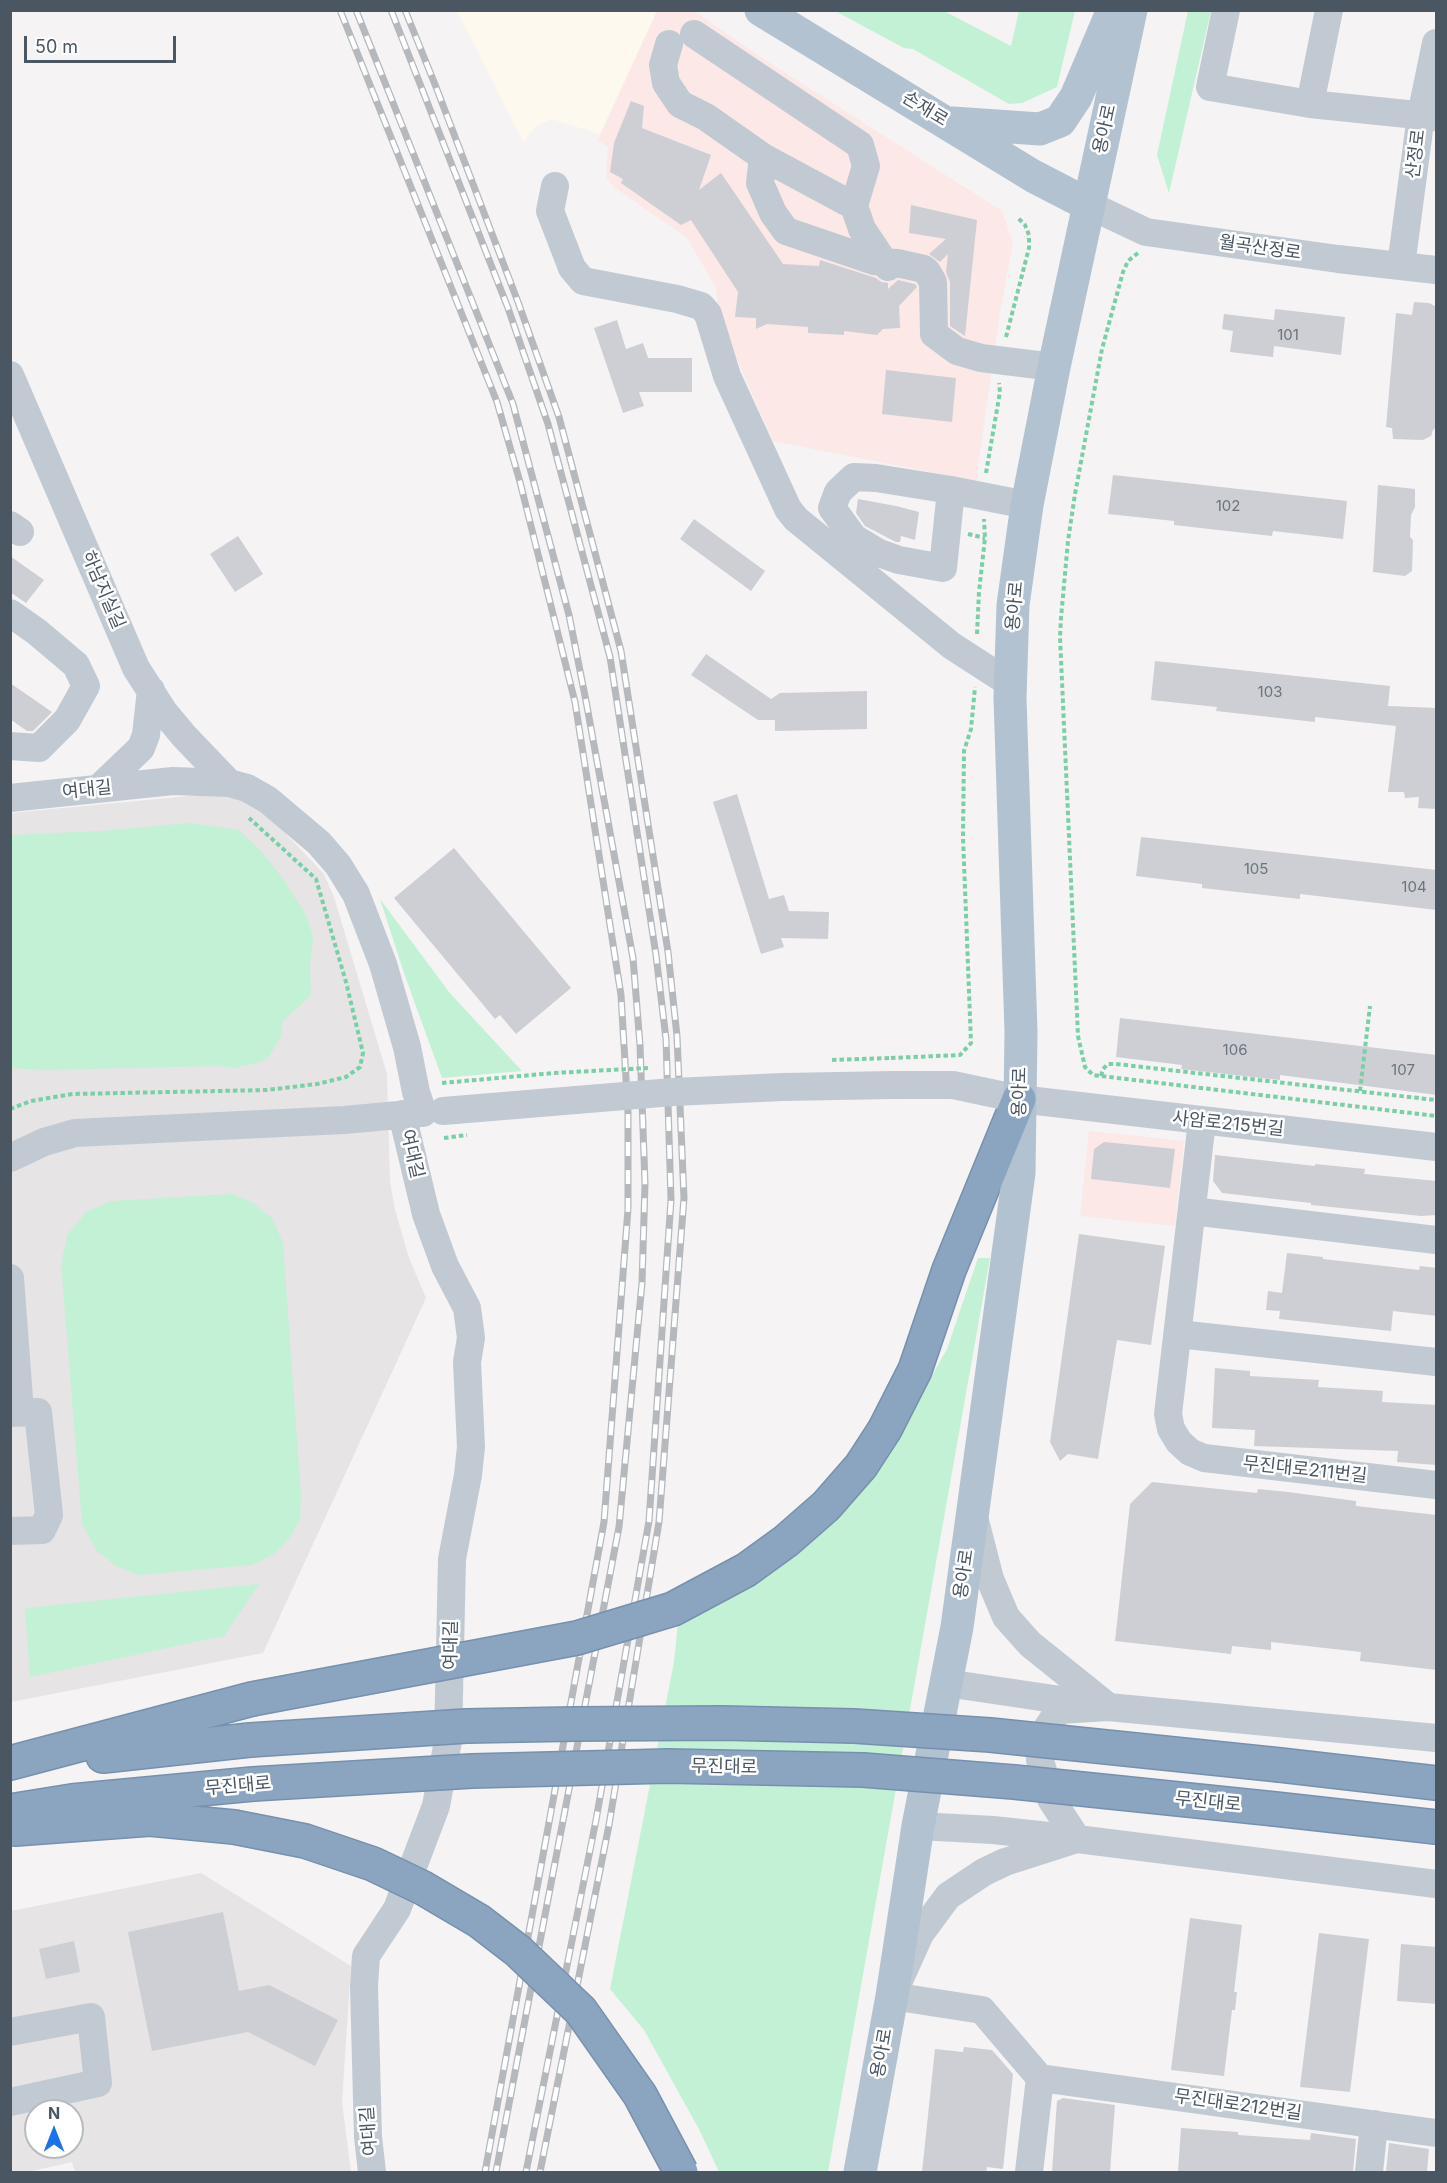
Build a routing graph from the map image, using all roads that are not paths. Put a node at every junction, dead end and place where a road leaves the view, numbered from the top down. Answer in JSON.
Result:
{"nodes":[{"id":1,"x":761,"y":10,"type":"edge"},
{"id":2,"x":1113,"y":10,"type":"edge"},
{"id":3,"x":1131,"y":10,"type":"edge"},
{"id":4,"x":1227,"y":10,"type":"edge"},
{"id":5,"x":1329,"y":10,"type":"edge"},
{"id":6,"x":1437,"y":43,"type":"edge"},
{"id":7,"x":1310,"y":104,"type":"junction"},
{"id":8,"x":1429,"y":116,"type":"edge"},
{"id":9,"x":945,"y":122,"type":"junction"},
{"id":10,"x":763,"y":157,"type":"junction"},
{"id":11,"x":555,"y":186,"type":"dead end"},
{"id":12,"x":1089,"y":205,"type":"junction"},
{"id":13,"x":854,"y":206,"type":"junction"},
{"id":14,"x":891,"y":265,"type":"junction"},
{"id":15,"x":1401,"y":266,"type":"junction"},
{"id":16,"x":1437,"y":270,"type":"edge"},
{"id":17,"x":1053,"y":374,"type":"junction"},
{"id":18,"x":10,"y":375,"type":"edge"},
{"id":19,"x":951,"y":490,"type":"dead end"},
{"id":20,"x":1027,"y":505,"type":"junction"},
{"id":21,"x":10,"y":613,"type":"edge"},
{"id":22,"x":1011,"y":684,"type":"junction"},
{"id":23,"x":151,"y":690,"type":"junction"},
{"id":24,"x":10,"y":746,"type":"edge"},
{"id":25,"x":229,"y":783,"type":"junction"},
{"id":26,"x":99,"y":789,"type":"junction"},
{"id":27,"x":10,"y":798,"type":"edge"},
{"id":28,"x":1019,"y":1099,"type":"junction"},
{"id":29,"x":428,"y":1119,"type":"junction"},
{"id":30,"x":1202,"y":1121,"type":"junction"},
{"id":31,"x":1437,"y":1147,"type":"edge"},
{"id":32,"x":10,"y":1158,"type":"edge"},
{"id":33,"x":1192,"y":1211,"type":"junction"},
{"id":34,"x":1437,"y":1240,"type":"edge"},
{"id":35,"x":10,"y":1278,"type":"edge"},
{"id":36,"x":1178,"y":1334,"type":"junction"},
{"id":37,"x":1437,"y":1362,"type":"edge"},
{"id":38,"x":15,"y":1413,"type":"edge"},
{"id":39,"x":1437,"y":1485,"type":"edge"},
{"id":40,"x":972,"y":1512,"type":"junction"},
{"id":41,"x":10,"y":1532,"type":"edge"},
{"id":42,"x":946,"y":1683,"type":"junction"},
{"id":43,"x":1108,"y":1707,"type":"junction"},
{"id":44,"x":1437,"y":1738,"type":"edge"},
{"id":45,"x":10,"y":1764,"type":"edge"},
{"id":46,"x":1437,"y":1783,"type":"edge"},
{"id":47,"x":10,"y":1811,"type":"edge"},
{"id":48,"x":918,"y":1826,"type":"junction"},
{"id":49,"x":1437,"y":1827,"type":"edge"},
{"id":50,"x":10,"y":1830,"type":"edge"},
{"id":51,"x":1077,"y":1839,"type":"junction"},
{"id":52,"x":1437,"y":1884,"type":"edge"},
{"id":53,"x":892,"y":1996,"type":"junction"},
{"id":54,"x":10,"y":2032,"type":"edge"},
{"id":55,"x":1040,"y":2078,"type":"junction"},
{"id":56,"x":10,"y":2102,"type":"edge"},
{"id":57,"x":1374,"y":2124,"type":"junction"},
{"id":58,"x":1437,"y":2133,"type":"edge"},
{"id":59,"x":372,"y":2172,"type":"edge"},
{"id":60,"x":681,"y":2172,"type":"edge"},
{"id":61,"x":860,"y":2172,"type":"edge"},
{"id":62,"x":1029,"y":2172,"type":"edge"},
{"id":63,"x":1369,"y":2172,"type":"edge"}],
"edges":[{"from":1,"to":9,"type":"main road","name":"손재로"},
{"from":2,"to":9,"type":"main road"},
{"from":3,"to":12,"type":"main road","name":"용아로"},
{"from":4,"to":7,"type":"street"},
{"from":5,"to":7,"type":"street"},
{"from":6,"to":8,"type":"street","name":"산정로"},
{"from":7,"to":8,"type":"street"},
{"from":8,"to":15,"type":"street","name":"산정로"},
{"from":9,"to":12,"type":"main road","name":"손재로"},
{"from":10,"to":13,"type":"street"},
{"from":10,"to":13,"type":"street"},
{"from":10,"to":14,"type":"street"},
{"from":11,"to":22,"type":"street"},
{"from":12,"to":15,"type":"street","name":"월곡산정로"},
{"from":12,"to":17,"type":"main road","name":"용아로"},
{"from":13,"to":14,"type":"street"},
{"from":14,"to":17,"type":"street"},
{"from":15,"to":16,"type":"street","name":"월곡산정로"},
{"from":17,"to":20,"type":"main road","name":"용아로"},
{"from":18,"to":23,"type":"street","name":"하남지실길"},
{"from":19,"to":20,"type":"street"},
{"from":20,"to":22,"type":"main road","name":"용아로"},
{"from":21,"to":24,"type":"street"},
{"from":22,"to":28,"type":"main road","name":"용아로"},
{"from":23,"to":25,"type":"street","name":"하남지실길"},
{"from":23,"to":26,"type":"street"},
{"from":25,"to":26,"type":"street","name":"여대길"},
{"from":25,"to":29,"type":"street","name":"여대길"},
{"from":26,"to":27,"type":"street","name":"여대길"},
{"from":28,"to":29,"type":"street","name":"사암로215번길","bridge":true},
{"from":28,"to":30,"type":"street","name":"사암로215번길"},
{"from":28,"to":40,"type":"main road","name":"용아로"},
{"from":28,"to":45,"type":"highway","bridge":true},
{"from":29,"to":32,"type":"street","name":"사암로215번길"},
{"from":29,"to":59,"type":"street","name":"여대길"},
{"from":30,"to":31,"type":"street","name":"사암로215번길"},
{"from":30,"to":33,"type":"street"},
{"from":33,"to":34,"type":"street"},
{"from":33,"to":36,"type":"street"},
{"from":35,"to":38,"type":"street"},
{"from":36,"to":37,"type":"street"},
{"from":36,"to":39,"type":"street","name":"무진대로211번길"},
{"from":38,"to":41,"type":"street"},
{"from":40,"to":42,"type":"main road","name":"용아로"},
{"from":40,"to":43,"type":"street"},
{"from":42,"to":43,"type":"street"},
{"from":42,"to":48,"type":"main road","name":"용아로"},
{"from":43,"to":44,"type":"street"},
{"from":43,"to":51,"type":"street"},
{"from":45,"to":46,"type":"highway","bridge":true},
{"from":47,"to":49,"type":"highway","name":"무진대로","bridge":true},
{"from":48,"to":51,"type":"street"},
{"from":48,"to":53,"type":"main road","name":"용아로"},
{"from":50,"to":60,"type":"highway","bridge":true},
{"from":51,"to":52,"type":"street"},
{"from":51,"to":53,"type":"street"},
{"from":53,"to":55,"type":"street"},
{"from":53,"to":61,"type":"main road","name":"용아로"},
{"from":54,"to":56,"type":"street"},
{"from":55,"to":57,"type":"street","name":"무진대로212번길"},
{"from":55,"to":62,"type":"street"},
{"from":57,"to":58,"type":"street","name":"무진대로212번길"},
{"from":57,"to":63,"type":"street"}]}
